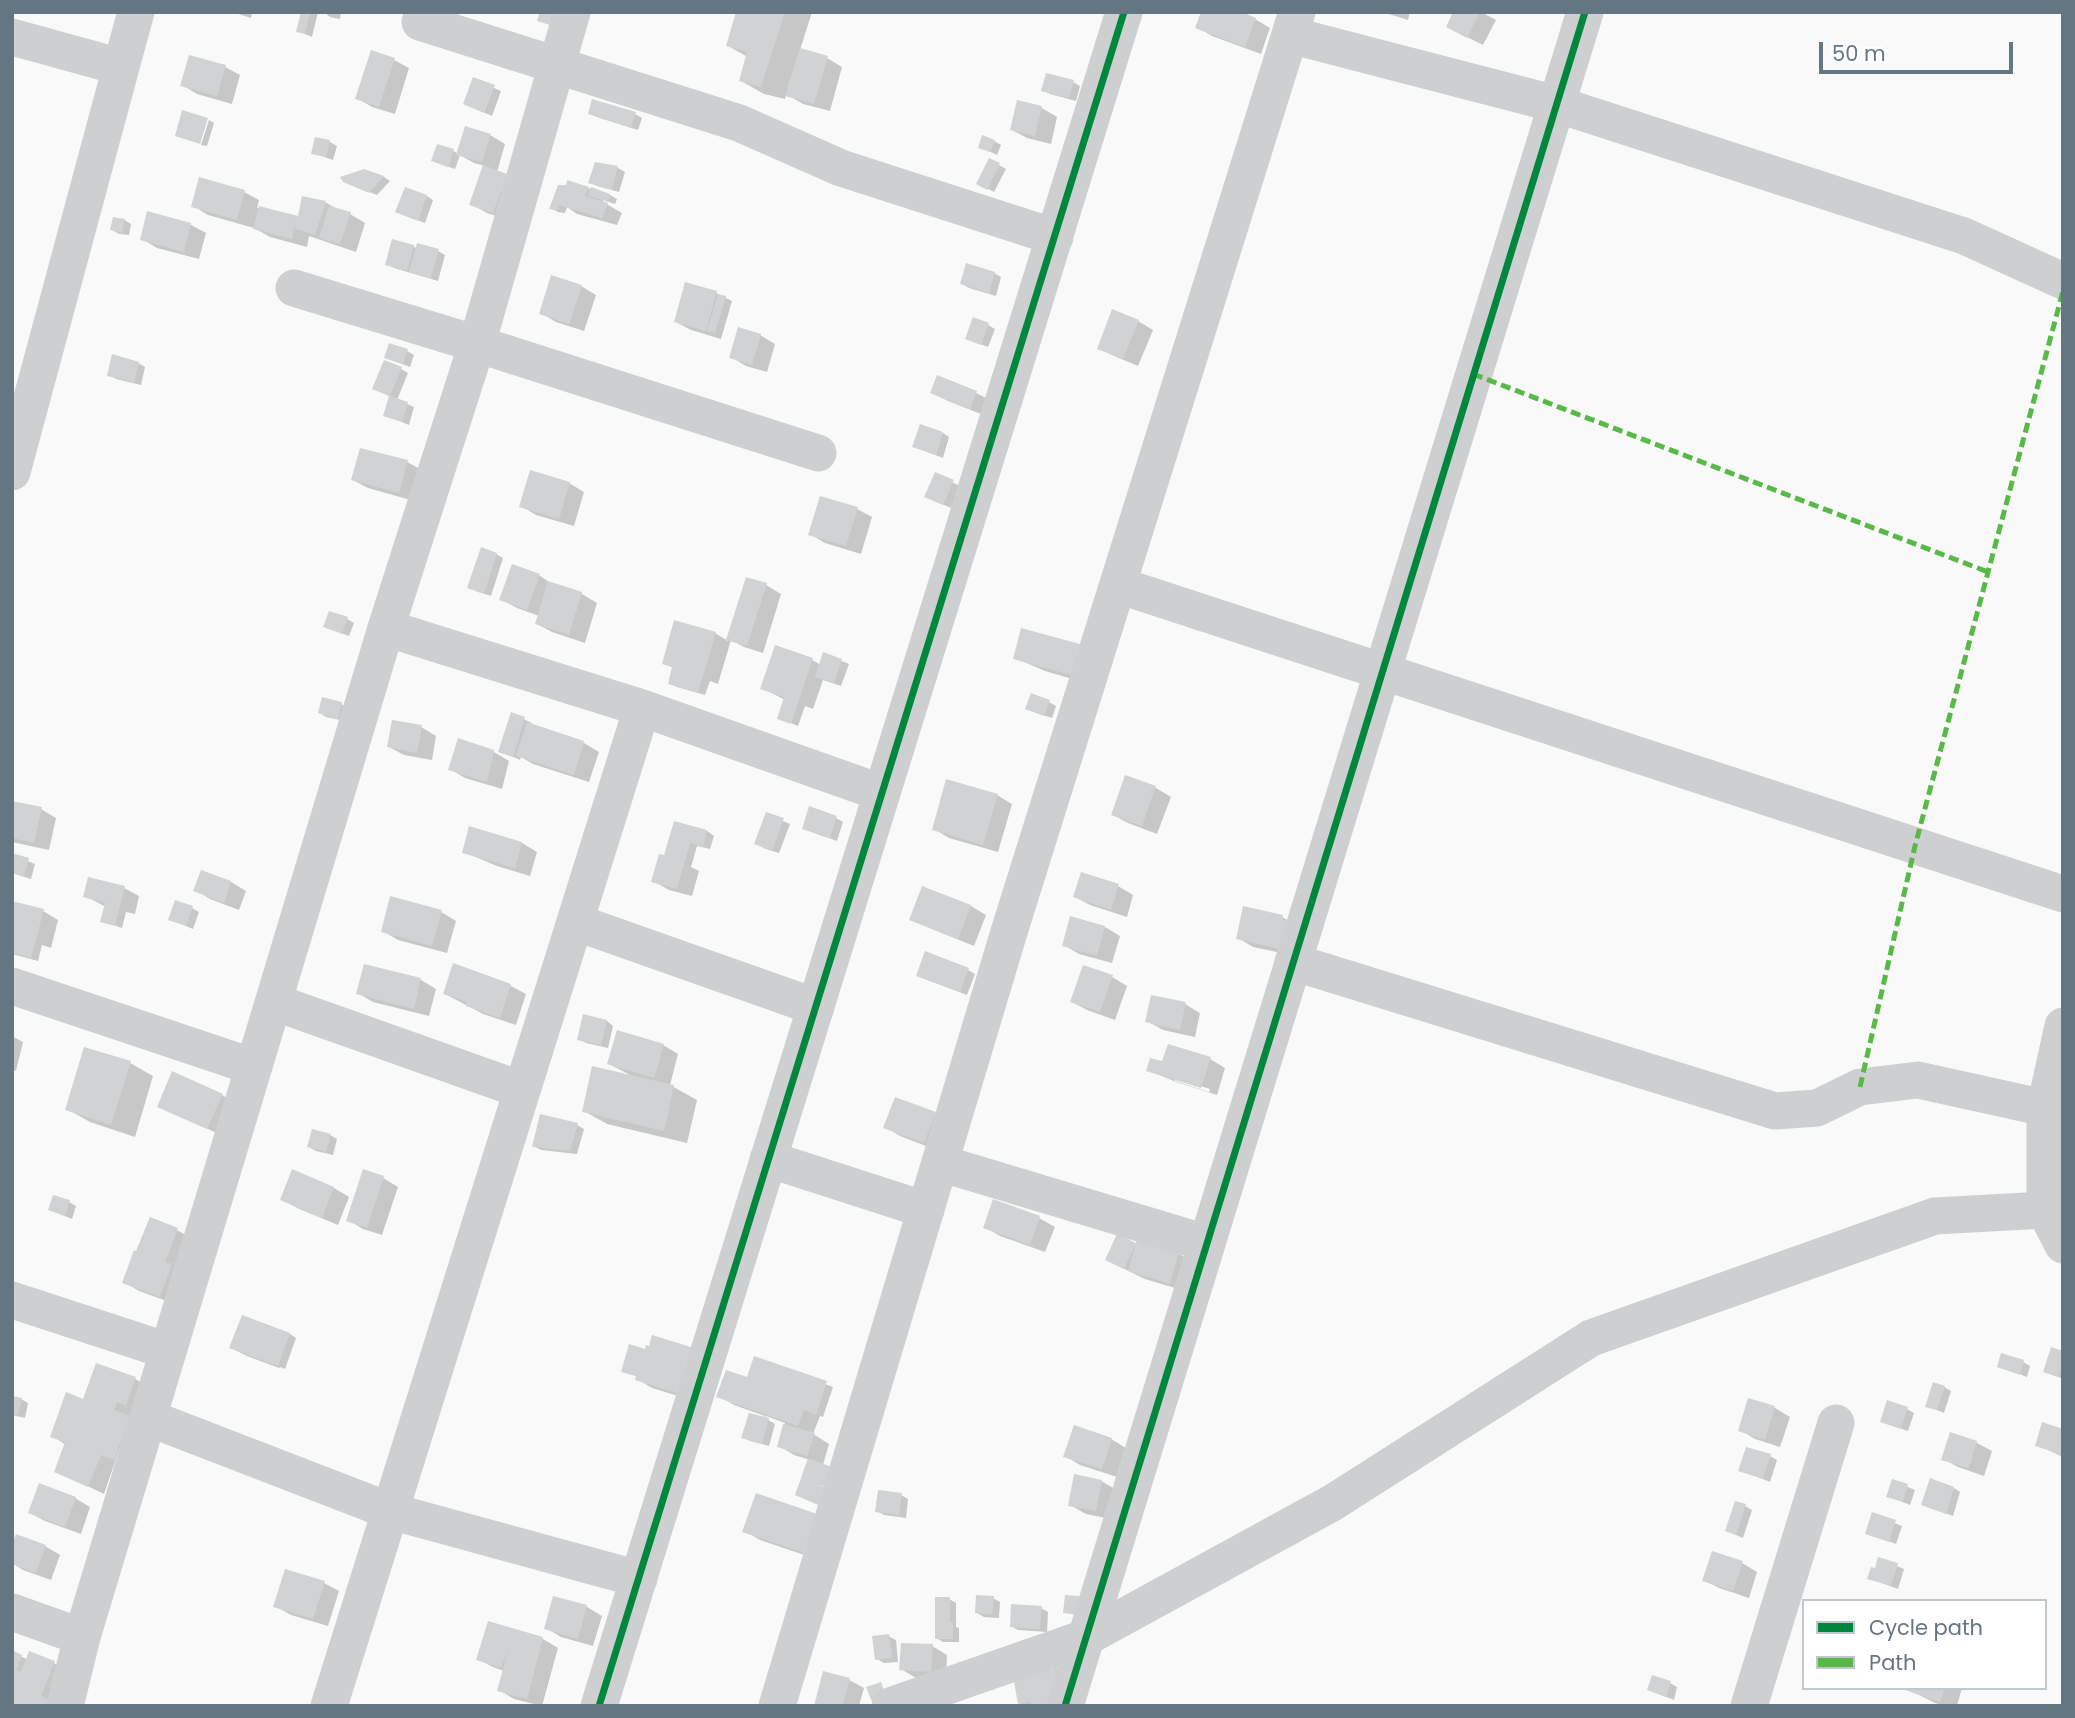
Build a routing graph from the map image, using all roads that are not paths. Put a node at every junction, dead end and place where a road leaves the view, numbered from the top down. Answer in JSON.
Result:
{"nodes":[{"id":1,"x":136,"y":12,"type":"edge"},
{"id":2,"x":572,"y":12,"type":"edge"},
{"id":3,"x":1124,"y":12,"type":"edge"},
{"id":4,"x":1585,"y":12,"type":"edge"},
{"id":5,"x":420,"y":22,"type":"dead end"},
{"id":6,"x":1294,"y":24,"type":"edge"},
{"id":7,"x":12,"y":37,"type":"edge"},
{"id":8,"x":556,"y":65,"type":"junction"},
{"id":9,"x":121,"y":67,"type":"junction"},
{"id":10,"x":1556,"y":104,"type":"junction"},
{"id":11,"x":1055,"y":237,"type":"junction"},
{"id":12,"x":2063,"y":281,"type":"edge"},
{"id":13,"x":294,"y":288,"type":"dead end"},
{"id":14,"x":477,"y":344,"type":"junction"},
{"id":15,"x":818,"y":453,"type":"dead end"},
{"id":16,"x":12,"y":472,"type":"edge"},
{"id":17,"x":1118,"y":586,"type":"junction"},
{"id":18,"x":386,"y":628,"type":"junction"},
{"id":19,"x":1382,"y":673,"type":"junction"},
{"id":20,"x":642,"y":708,"type":"junction"},
{"id":21,"x":882,"y":793,"type":"junction"},
{"id":22,"x":2063,"y":894,"type":"edge"},
{"id":23,"x":575,"y":922,"type":"junction"},
{"id":24,"x":1293,"y":962,"type":"junction"},
{"id":25,"x":12,"y":986,"type":"edge"},
{"id":26,"x":274,"y":1002,"type":"junction"},
{"id":27,"x":816,"y":1007,"type":"junction"},
{"id":28,"x":2063,"y":1026,"type":"edge"},
{"id":29,"x":254,"y":1067,"type":"junction"},
{"id":30,"x":522,"y":1090,"type":"junction"},
{"id":31,"x":2045,"y":1108,"type":"junction"},
{"id":32,"x":768,"y":1159,"type":"junction"},
{"id":33,"x":940,"y":1163,"type":"junction"},
{"id":34,"x":926,"y":1210,"type":"junction"},
{"id":35,"x":2045,"y":1210,"type":"junction"},
{"id":36,"x":1206,"y":1243,"type":"junction"},
{"id":37,"x":2063,"y":1245,"type":"edge"},
{"id":38,"x":12,"y":1300,"type":"edge"},
{"id":39,"x":168,"y":1351,"type":"junction"},
{"id":40,"x":149,"y":1418,"type":"junction"},
{"id":41,"x":1836,"y":1423,"type":"dead end"},
{"id":42,"x":390,"y":1511,"type":"junction"},
{"id":43,"x":639,"y":1579,"type":"junction"},
{"id":44,"x":12,"y":1612,"type":"edge"},
{"id":45,"x":82,"y":1637,"type":"junction"},
{"id":46,"x":1085,"y":1638,"type":"junction"},
{"id":47,"x":65,"y":1706,"type":"edge"},
{"id":48,"x":329,"y":1706,"type":"edge"},
{"id":49,"x":599,"y":1706,"type":"edge"},
{"id":50,"x":777,"y":1706,"type":"edge"},
{"id":51,"x":890,"y":1706,"type":"edge"},
{"id":52,"x":1065,"y":1706,"type":"edge"},
{"id":53,"x":1749,"y":1706,"type":"edge"}],
"edges":[{"from":1,"to":9,"type":"street"},
{"from":2,"to":8,"type":"street"},
{"from":3,"to":11,"type":"street"},
{"from":4,"to":10,"type":"street"},
{"from":5,"to":8,"type":"street"},
{"from":6,"to":10,"type":"street"},
{"from":6,"to":17,"type":"street"},
{"from":7,"to":9,"type":"street"},
{"from":8,"to":11,"type":"street"},
{"from":8,"to":14,"type":"street"},
{"from":9,"to":16,"type":"street"},
{"from":10,"to":12,"type":"street"},
{"from":10,"to":19,"type":"street"},
{"from":11,"to":21,"type":"street"},
{"from":13,"to":14,"type":"street"},
{"from":14,"to":15,"type":"street"},
{"from":14,"to":18,"type":"street"},
{"from":17,"to":19,"type":"street"},
{"from":17,"to":33,"type":"street"},
{"from":18,"to":20,"type":"street"},
{"from":18,"to":26,"type":"street"},
{"from":19,"to":22,"type":"street"},
{"from":19,"to":24,"type":"street"},
{"from":20,"to":21,"type":"street"},
{"from":20,"to":23,"type":"street"},
{"from":21,"to":27,"type":"street"},
{"from":23,"to":27,"type":"street"},
{"from":23,"to":30,"type":"street"},
{"from":24,"to":31,"type":"street"},
{"from":24,"to":36,"type":"street"},
{"from":25,"to":29,"type":"street"},
{"from":26,"to":29,"type":"street"},
{"from":26,"to":30,"type":"street"},
{"from":27,"to":32,"type":"street"},
{"from":28,"to":31,"type":"street"},
{"from":29,"to":39,"type":"street"},
{"from":30,"to":42,"type":"street"},
{"from":31,"to":35,"type":"street"},
{"from":32,"to":34,"type":"street"},
{"from":32,"to":43,"type":"street"},
{"from":33,"to":34,"type":"street"},
{"from":33,"to":36,"type":"street"},
{"from":34,"to":50,"type":"street"},
{"from":35,"to":37,"type":"street"},
{"from":35,"to":46,"type":"street"},
{"from":36,"to":46,"type":"street"},
{"from":38,"to":39,"type":"street"},
{"from":39,"to":40,"type":"street"},
{"from":40,"to":42,"type":"street"},
{"from":40,"to":45,"type":"street"},
{"from":41,"to":53,"type":"street"},
{"from":42,"to":43,"type":"street"},
{"from":42,"to":48,"type":"street"},
{"from":43,"to":49,"type":"street"},
{"from":44,"to":45,"type":"street"},
{"from":45,"to":47,"type":"street"},
{"from":46,"to":51,"type":"street"},
{"from":46,"to":52,"type":"street"}]}
